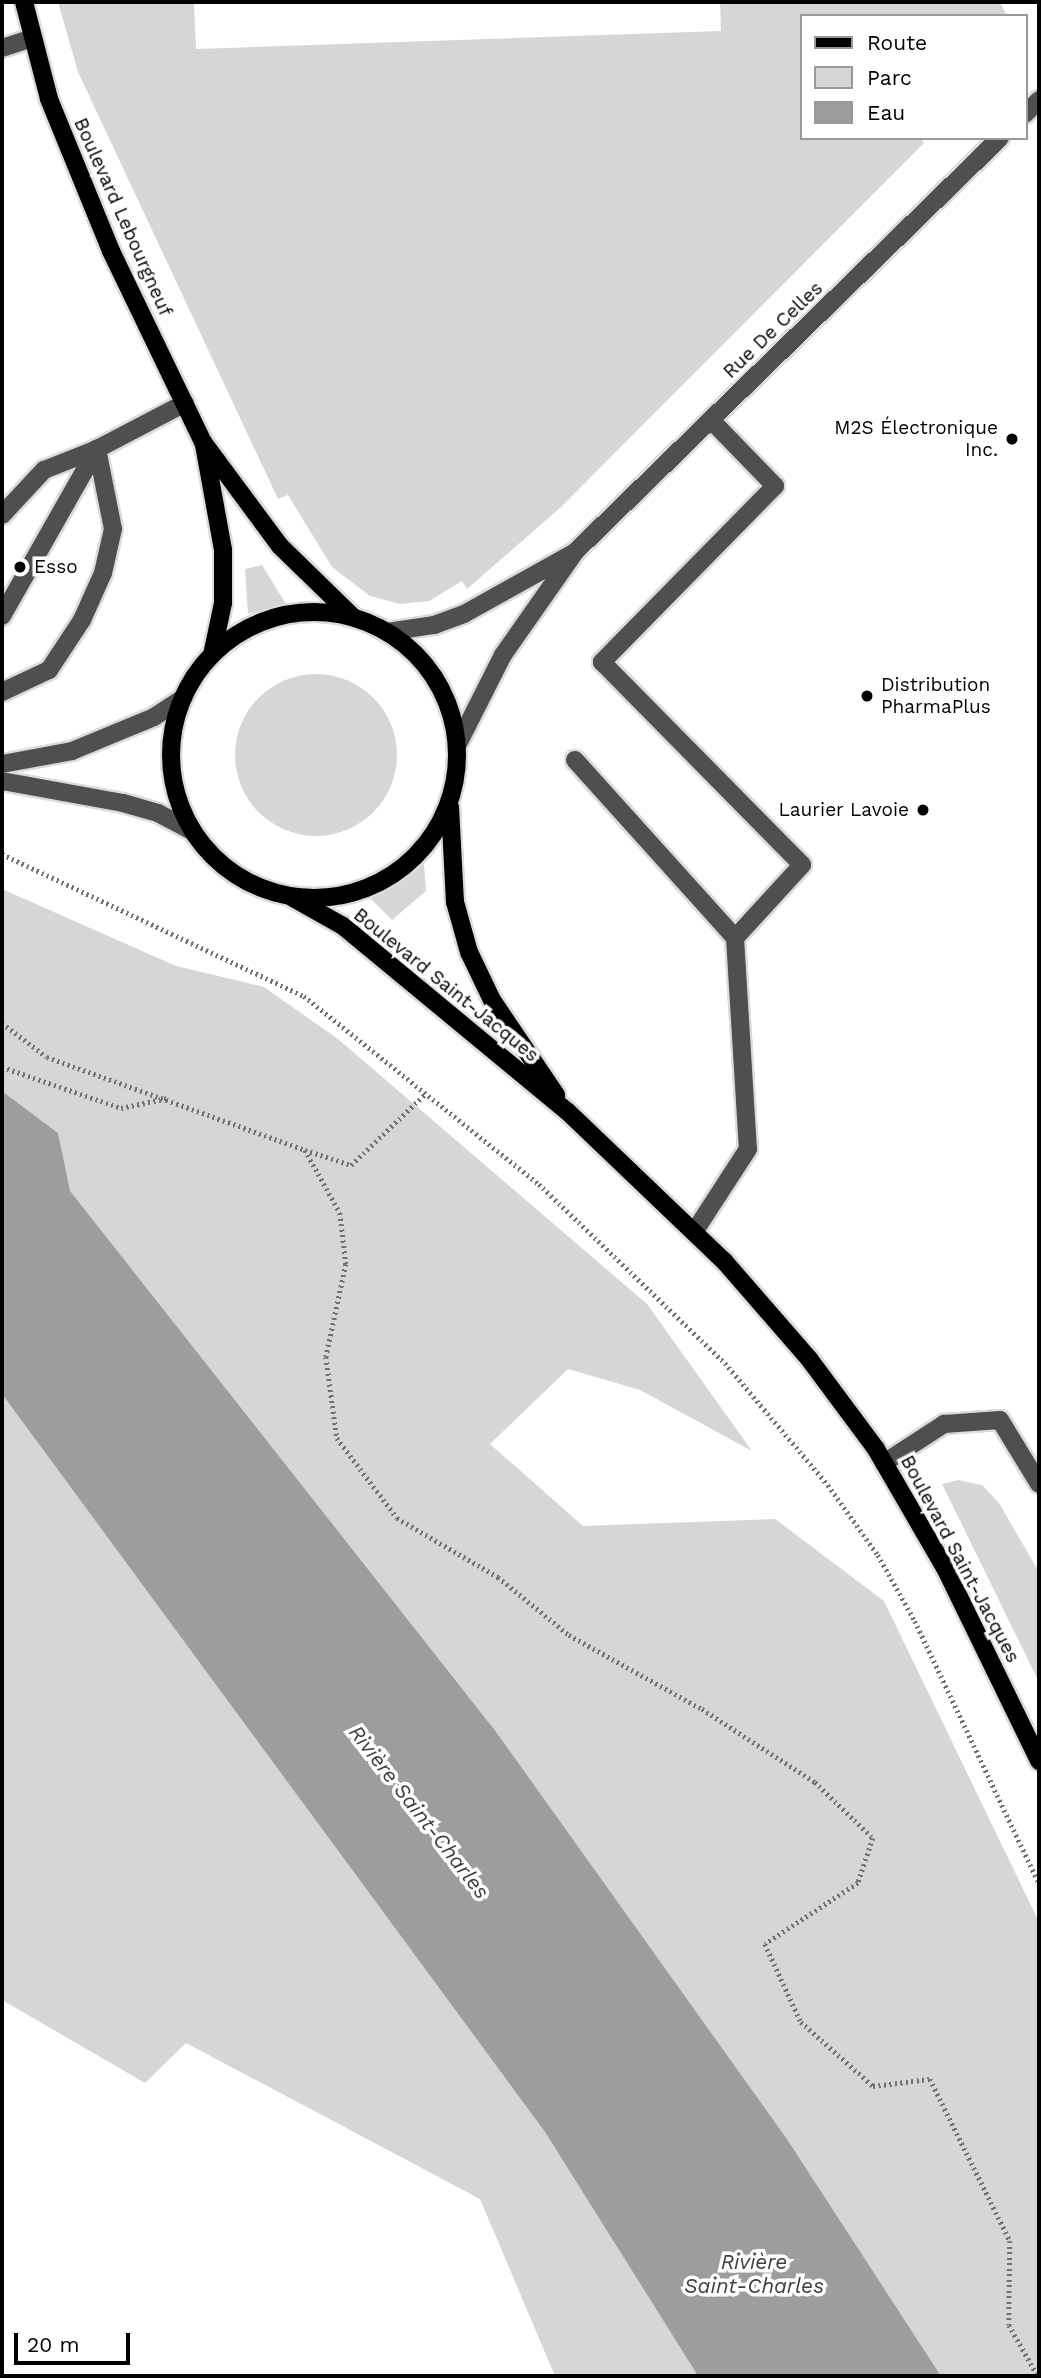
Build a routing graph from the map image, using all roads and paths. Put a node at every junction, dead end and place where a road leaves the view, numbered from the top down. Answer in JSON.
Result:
{"nodes":[{"id":1,"x":24,"y":2,"type":"edge"},
{"id":2,"x":33,"y":38,"type":"junction"},
{"id":3,"x":2,"y":48,"type":"edge"},
{"id":4,"x":998,"y":140,"type":"edge"},
{"id":5,"x":185,"y":403,"type":"junction"},
{"id":6,"x":711,"y":420,"type":"junction"},
{"id":7,"x":203,"y":442,"type":"junction"},
{"id":8,"x":96,"y":449,"type":"junction"},
{"id":9,"x":2,"y":515,"type":"edge"},
{"id":10,"x":575,"y":552,"type":"junction"},
{"id":11,"x":2,"y":616,"type":"edge"},
{"id":12,"x":353,"y":617,"type":"junction"},
{"id":13,"x":387,"y":632,"type":"junction"},
{"id":14,"x":212,"y":655,"type":"junction"},
{"id":15,"x":2,"y":692,"type":"edge"},
{"id":16,"x":182,"y":699,"type":"junction"},
{"id":17,"x":458,"y":744,"type":"junction"},
{"id":18,"x":575,"y":760,"type":"dead end"},
{"id":19,"x":2,"y":764,"type":"edge"},
{"id":20,"x":2,"y":781,"type":"edge"},
{"id":21,"x":450,"y":801,"type":"junction"},
{"id":22,"x":192,"y":831,"type":"junction"},
{"id":23,"x":2,"y":854,"type":"edge"},
{"id":24,"x":293,"y":898,"type":"junction"},
{"id":25,"x":735,"y":938,"type":"junction"},
{"id":26,"x":2,"y":1023,"type":"edge"},
{"id":27,"x":2,"y":1067,"type":"edge"},
{"id":28,"x":427,"y":1093,"type":"junction"},
{"id":29,"x":167,"y":1098,"type":"junction"},
{"id":30,"x":568,"y":1112,"type":"junction"},
{"id":31,"x":305,"y":1150,"type":"junction"},
{"id":32,"x":694,"y":1232,"type":"junction"},
{"id":33,"x":884,"y":1464,"type":"junction"},
{"id":34,"x":1039,"y":1483,"type":"edge"},
{"id":35,"x":1039,"y":1761,"type":"edge"},
{"id":36,"x":1039,"y":1883,"type":"edge"},
{"id":37,"x":1038,"y":2376,"type":"edge"}],
"edges":[{"from":1,"to":2,"type":"main road","name":"Boulevard Lebourgneuf"},
{"from":2,"to":3,"type":"street"},
{"from":2,"to":5,"type":"main road","name":"Boulevard Lebourgneuf"},
{"from":4,"to":6,"type":"street","name":"Rue De Celles"},
{"from":5,"to":7,"type":"main road","name":"Boulevard Lebourgneuf"},
{"from":5,"to":8,"type":"street"},
{"from":6,"to":10,"type":"street","name":"Rue De Celles"},
{"from":6,"to":25,"type":"street"},
{"from":7,"to":12,"type":"main road","name":"Boulevard Lebourgneuf"},
{"from":7,"to":14,"type":"main road","name":"Boulevard Lebourgneuf"},
{"from":8,"to":9,"type":"street"},
{"from":8,"to":11,"type":"street"},
{"from":8,"to":15,"type":"street"},
{"from":10,"to":13,"type":"street","name":"Rue De Celles"},
{"from":10,"to":17,"type":"street","name":"Rue De Celles"},
{"from":12,"to":13,"type":"main road"},
{"from":12,"to":14,"type":"main road"},
{"from":13,"to":17,"type":"main road"},
{"from":14,"to":16,"type":"main road"},
{"from":16,"to":19,"type":"street"},
{"from":16,"to":22,"type":"main road"},
{"from":17,"to":21,"type":"main road"},
{"from":18,"to":25,"type":"street"},
{"from":20,"to":22,"type":"street"},
{"from":21,"to":24,"type":"main road"},
{"from":21,"to":30,"type":"main road","name":"Boulevard Saint-Jacques"},
{"from":22,"to":24,"type":"main road"},
{"from":23,"to":28,"type":"path"},
{"from":24,"to":30,"type":"main road","name":"Boulevard Saint-Jacques"},
{"from":25,"to":32,"type":"street"},
{"from":26,"to":29,"type":"path"},
{"from":27,"to":29,"type":"path"},
{"from":28,"to":31,"type":"path"},
{"from":28,"to":36,"type":"path"},
{"from":29,"to":31,"type":"path"},
{"from":30,"to":32,"type":"main road","name":"Boulevard Saint-Jacques"},
{"from":31,"to":37,"type":"path"},
{"from":32,"to":33,"type":"main road","name":"Boulevard Saint-Jacques"},
{"from":33,"to":34,"type":"street"},
{"from":33,"to":35,"type":"main road","name":"Boulevard Saint-Jacques"}]}
